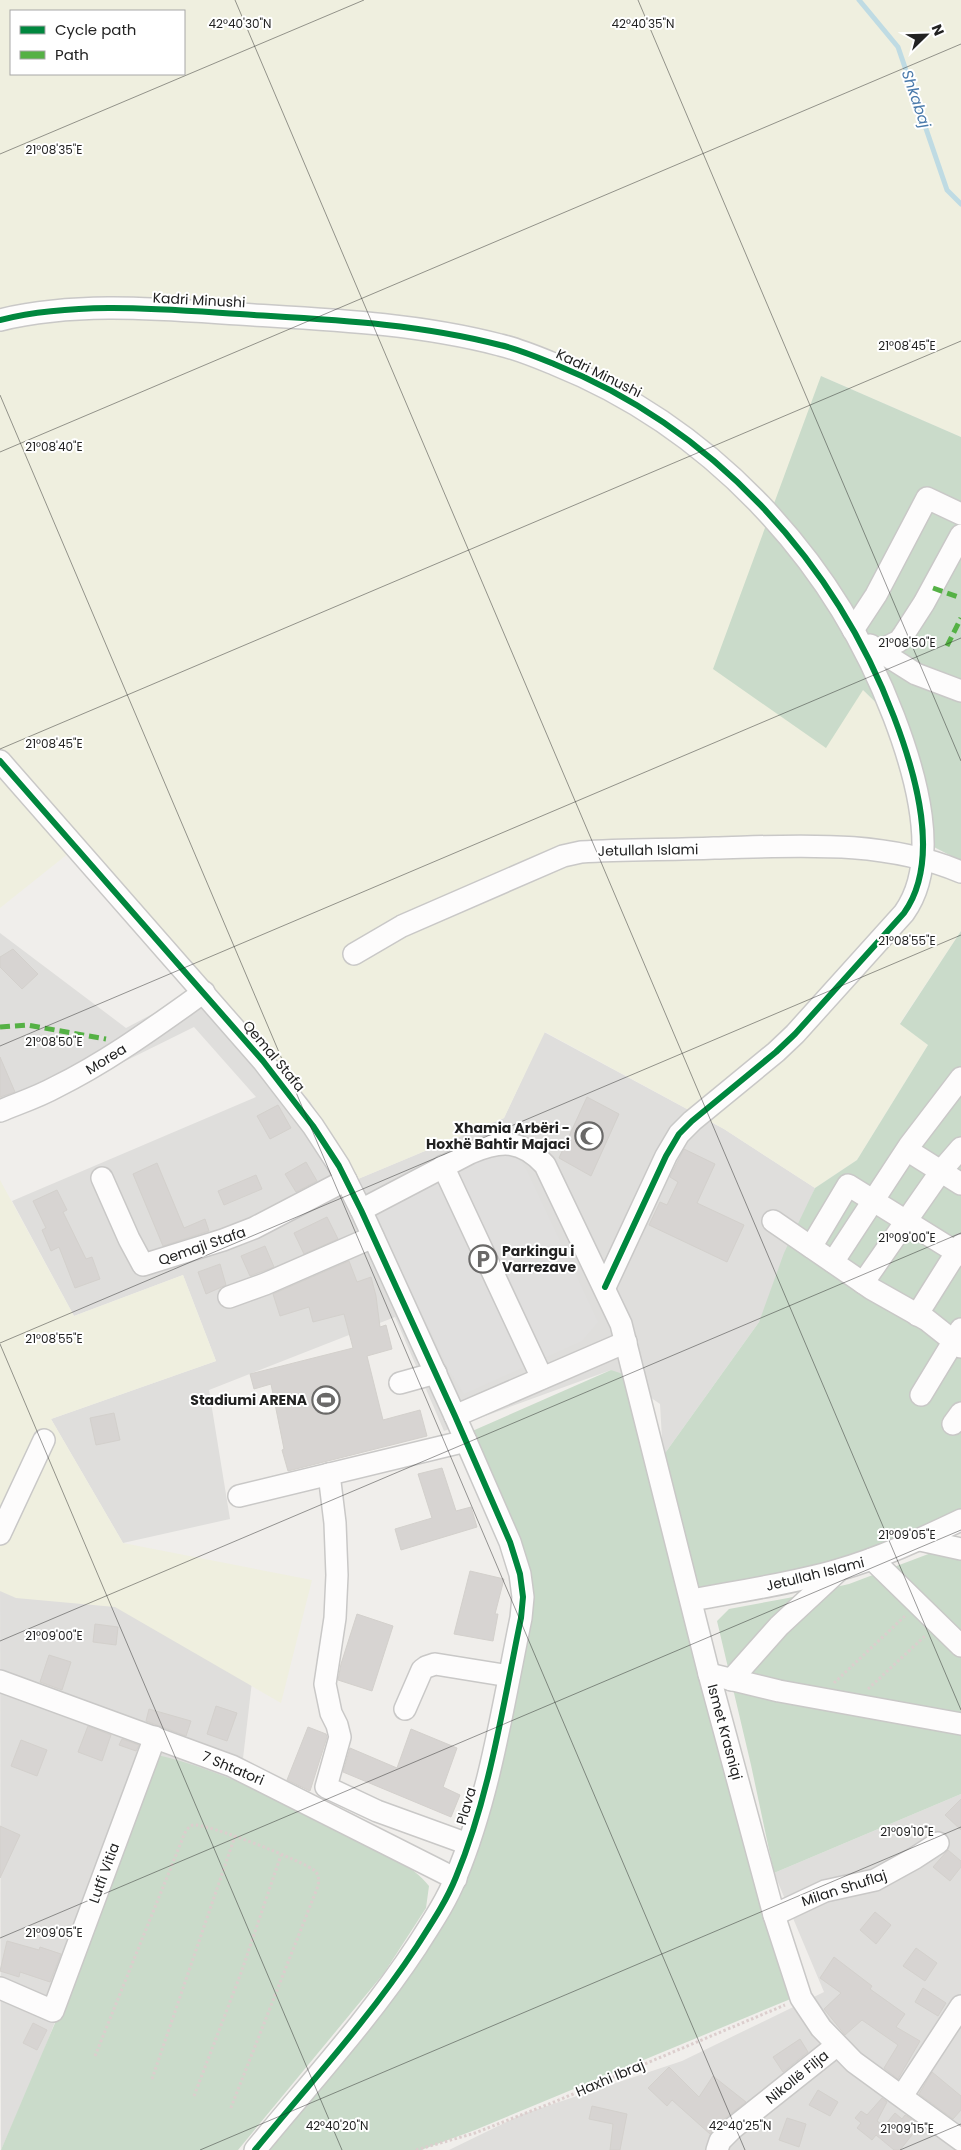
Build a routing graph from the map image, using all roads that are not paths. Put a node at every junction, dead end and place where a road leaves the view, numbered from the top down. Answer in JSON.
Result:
{"nodes":[{"id":1,"x":0,"y":320,"type":"edge"},
{"id":2,"x":961,"y":514,"type":"edge"},
{"id":3,"x":961,"y":535,"type":"edge"},
{"id":4,"x":856,"y":634,"type":"junction"},
{"id":5,"x":876,"y":649,"type":"junction"},
{"id":6,"x":961,"y":691,"type":"edge"},
{"id":7,"x":0,"y":761,"type":"edge"},
{"id":8,"x":922,"y":858,"type":"junction"},
{"id":9,"x":961,"y":872,"type":"edge"},
{"id":10,"x":354,"y":954,"type":"dead end"},
{"id":11,"x":204,"y":992,"type":"junction"},
{"id":12,"x":961,"y":1078,"type":"edge"},
{"id":13,"x":0,"y":1111,"type":"edge"},
{"id":14,"x":961,"y":1148,"type":"edge"},
{"id":15,"x":907,"y":1150,"type":"junction"},
{"id":16,"x":443,"y":1166,"type":"junction"},
{"id":17,"x":941,"y":1171,"type":"junction"},
{"id":18,"x":102,"y":1178,"type":"dead end"},
{"id":19,"x":346,"y":1180,"type":"junction"},
{"id":20,"x":961,"y":1184,"type":"edge"},
{"id":21,"x":874,"y":1201,"type":"junction"},
{"id":22,"x":361,"y":1210,"type":"junction"},
{"id":23,"x":773,"y":1221,"type":"dead end"},
{"id":24,"x":906,"y":1221,"type":"junction"},
{"id":25,"x":373,"y":1237,"type":"junction"},
{"id":26,"x":811,"y":1247,"type":"junction"},
{"id":27,"x":960,"y":1251,"type":"edge"},
{"id":28,"x":833,"y":1262,"type":"junction"},
{"id":29,"x":863,"y":1283,"type":"junction"},
{"id":30,"x":605,"y":1287,"type":"junction"},
{"id":31,"x":229,"y":1297,"type":"dead end"},
{"id":32,"x":917,"y":1315,"type":"junction"},
{"id":33,"x":958,"y":1338,"type":"edge"},
{"id":34,"x":626,"y":1342,"type":"junction"},
{"id":35,"x":436,"y":1373,"type":"junction"},
{"id":36,"x":542,"y":1378,"type":"junction"},
{"id":37,"x":400,"y":1383,"type":"dead end"},
{"id":38,"x":921,"y":1395,"type":"dead end"},
{"id":39,"x":455,"y":1416,"type":"junction"},
{"id":40,"x":44,"y":1440,"type":"dead end"},
{"id":41,"x":466,"y":1441,"type":"junction"},
{"id":42,"x":329,"y":1474,"type":"junction"},
{"id":43,"x":239,"y":1496,"type":"dead end"},
{"id":44,"x":961,"y":1520,"type":"edge"},
{"id":45,"x":0,"y":1534,"type":"edge"},
{"id":46,"x":920,"y":1540,"type":"junction"},
{"id":47,"x":961,"y":1549,"type":"edge"},
{"id":48,"x":872,"y":1559,"type":"junction"},
{"id":49,"x":839,"y":1570,"type":"junction"},
{"id":50,"x":692,"y":1600,"type":"junction"},
{"id":51,"x":961,"y":1646,"type":"edge"},
{"id":52,"x":709,"y":1674,"type":"junction"},
{"id":53,"x":509,"y":1676,"type":"junction"},
{"id":54,"x":731,"y":1680,"type":"junction"},
{"id":55,"x":0,"y":1681,"type":"edge"},
{"id":56,"x":405,"y":1709,"type":"dead end"},
{"id":57,"x":961,"y":1724,"type":"edge"},
{"id":58,"x":155,"y":1737,"type":"junction"},
{"id":59,"x":333,"y":1790,"type":"junction"},
{"id":60,"x":324,"y":1812,"type":"junction"},
{"id":61,"x":938,"y":1843,"type":"dead end"},
{"id":62,"x":468,"y":1844,"type":"junction"},
{"id":63,"x":456,"y":1879,"type":"junction"},
{"id":64,"x":774,"y":1915,"type":"junction"},
{"id":65,"x":0,"y":1988,"type":"edge"},
{"id":66,"x":961,"y":2006,"type":"edge"},
{"id":67,"x":836,"y":2046,"type":"junction"},
{"id":68,"x":902,"y":2096,"type":"junction"},
{"id":69,"x":961,"y":2140,"type":"edge"},
{"id":70,"x":255,"y":2150,"type":"edge"},
{"id":71,"x":716,"y":2150,"type":"edge"}],
"edges":[{"from":1,"to":4,"type":"street","name":"Kadri Minushi"},
{"from":2,"to":4,"type":"street"},
{"from":3,"to":5,"type":"street"},
{"from":4,"to":5,"type":"street"},
{"from":4,"to":8,"type":"street","name":"Kadri Minushi"},
{"from":5,"to":6,"type":"street"},
{"from":7,"to":11,"type":"street","name":"Qemal Stafa"},
{"from":8,"to":9,"type":"street","name":"Jetullah Islami"},
{"from":8,"to":10,"type":"street","name":"Jetullah Islami"},
{"from":8,"to":30,"type":"street","name":"Kadri Minushi"},
{"from":11,"to":13,"type":"street","name":"Morea"},
{"from":11,"to":19,"type":"street","name":"Qemal Stafa"},
{"from":12,"to":15,"type":"street"},
{"from":14,"to":17,"type":"street"},
{"from":15,"to":17,"type":"street"},
{"from":15,"to":21,"type":"street"},
{"from":16,"to":22,"type":"street"},
{"from":16,"to":30,"type":"street"},
{"from":16,"to":36,"type":"street"},
{"from":17,"to":20,"type":"street"},
{"from":17,"to":24,"type":"street"},
{"from":18,"to":19,"type":"street","name":"Qemajl Stafa"},
{"from":19,"to":22,"type":"street","name":"Qemal Stafa"},
{"from":21,"to":24,"type":"street"},
{"from":21,"to":26,"type":"street"},
{"from":21,"to":28,"type":"street"},
{"from":22,"to":25,"type":"street","name":"Qemal Stafa"},
{"from":23,"to":26,"type":"street"},
{"from":24,"to":27,"type":"street"},
{"from":24,"to":29,"type":"street"},
{"from":25,"to":31,"type":"street"},
{"from":25,"to":35,"type":"street","name":"Qemal Stafa"},
{"from":26,"to":28,"type":"street"},
{"from":27,"to":32,"type":"street"},
{"from":28,"to":29,"type":"street"},
{"from":29,"to":32,"type":"street"},
{"from":30,"to":34,"type":"street"},
{"from":32,"to":33,"type":"street"},
{"from":33,"to":38,"type":"street"},
{"from":34,"to":36,"type":"street"},
{"from":34,"to":50,"type":"street","name":"Ismet Krasniqi"},
{"from":35,"to":37,"type":"street"},
{"from":35,"to":39,"type":"street","name":"Qemal Stafa"},
{"from":36,"to":39,"type":"street"},
{"from":39,"to":41,"type":"street","name":"Plava"},
{"from":40,"to":45,"type":"street"},
{"from":41,"to":42,"type":"street"},
{"from":41,"to":53,"type":"street","name":"Plava"},
{"from":42,"to":43,"type":"street"},
{"from":42,"to":59,"type":"street"},
{"from":44,"to":46,"type":"street","name":"Jetullah Islami"},
{"from":46,"to":47,"type":"street"},
{"from":46,"to":48,"type":"street","name":"Jetullah Islami"},
{"from":48,"to":49,"type":"street","name":"Jetullah Islami"},
{"from":48,"to":51,"type":"street"},
{"from":49,"to":50,"type":"street","name":"Jetullah Islami"},
{"from":49,"to":54,"type":"street"},
{"from":50,"to":52,"type":"street","name":"Ismet Krasniqi"},
{"from":52,"to":54,"type":"street"},
{"from":52,"to":64,"type":"street","name":"Ismet Krasniqi"},
{"from":53,"to":56,"type":"street"},
{"from":53,"to":62,"type":"street","name":"Plava"},
{"from":54,"to":57,"type":"street"},
{"from":55,"to":58,"type":"street","name":"7 Shtatori"},
{"from":58,"to":60,"type":"street","name":"7 Shtatori"},
{"from":58,"to":65,"type":"street","name":"Lutfi Vitia"},
{"from":59,"to":60,"type":"street"},
{"from":59,"to":62,"type":"street"},
{"from":60,"to":63,"type":"street","name":"7 Shtatori"},
{"from":61,"to":64,"type":"street","name":"Milan Shuflaj"},
{"from":62,"to":63,"type":"street","name":"Plava"},
{"from":63,"to":70,"type":"street","name":"Plava"},
{"from":64,"to":67,"type":"street","name":"Ismet Krasniqi"},
{"from":66,"to":68,"type":"street"},
{"from":67,"to":68,"type":"street","name":"Ismet Krasniqi"},
{"from":67,"to":71,"type":"street","name":"Nikollë Filja"},
{"from":68,"to":69,"type":"street","name":"Ismet Krasniqi"}]}
